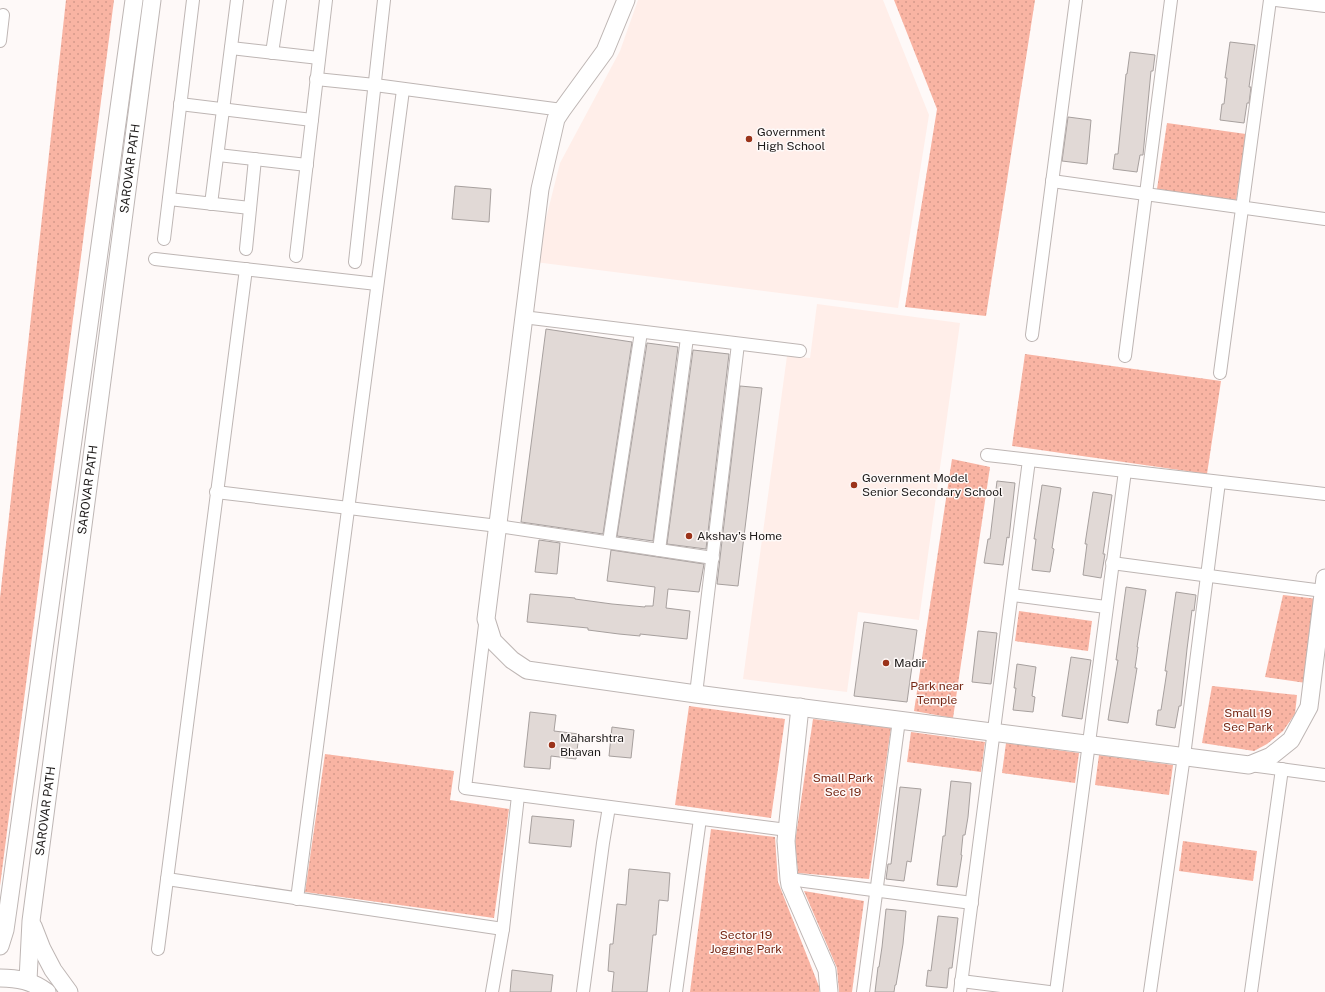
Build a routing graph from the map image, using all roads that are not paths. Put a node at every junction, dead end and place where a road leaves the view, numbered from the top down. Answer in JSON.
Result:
{"nodes":[{"id":1,"x":134,"y":0,"type":"edge"},
{"id":2,"x":152,"y":0,"type":"edge"},
{"id":3,"x":193,"y":0,"type":"edge"},
{"id":4,"x":237,"y":0,"type":"edge"},
{"id":5,"x":280,"y":0,"type":"edge"},
{"id":6,"x":326,"y":0,"type":"edge"},
{"id":7,"x":384,"y":0,"type":"edge"},
{"id":8,"x":626,"y":0,"type":"edge"},
{"id":9,"x":1076,"y":0,"type":"edge"},
{"id":10,"x":1171,"y":0,"type":"edge"},
{"id":11,"x":1270,"y":0,"type":"edge"},
{"id":12,"x":1276,"y":0,"type":"edge"},
{"id":13,"x":1325,"y":6,"type":"edge"},
{"id":14,"x":3,"y":14,"type":"dead end"},
{"id":15,"x":0,"y":40,"type":"edge"},
{"id":16,"x":231,"y":48,"type":"junction"},
{"id":17,"x":272,"y":53,"type":"junction"},
{"id":18,"x":319,"y":58,"type":"junction"},
{"id":19,"x":316,"y":79,"type":"junction"},
{"id":20,"x":375,"y":85,"type":"junction"},
{"id":21,"x":403,"y":90,"type":"junction"},
{"id":22,"x":180,"y":104,"type":"junction"},
{"id":23,"x":223,"y":110,"type":"junction"},
{"id":24,"x":562,"y":110,"type":"junction"},
{"id":25,"x":312,"y":120,"type":"junction"},
{"id":26,"x":218,"y":155,"type":"junction"},
{"id":27,"x":255,"y":159,"type":"junction"},
{"id":28,"x":307,"y":165,"type":"junction"},
{"id":29,"x":1052,"y":181,"type":"junction"},
{"id":30,"x":1146,"y":194,"type":"junction"},
{"id":31,"x":169,"y":199,"type":"junction"},
{"id":32,"x":211,"y":204,"type":"junction"},
{"id":33,"x":250,"y":208,"type":"junction"},
{"id":34,"x":1242,"y":208,"type":"junction"},
{"id":35,"x":1325,"y":219,"type":"edge"},
{"id":36,"x":164,"y":239,"type":"dead end"},
{"id":37,"x":246,"y":249,"type":"dead end"},
{"id":38,"x":296,"y":256,"type":"dead end"},
{"id":39,"x":155,"y":259,"type":"dead end"},
{"id":40,"x":355,"y":262,"type":"dead end"},
{"id":41,"x":246,"y":269,"type":"junction"},
{"id":42,"x":378,"y":284,"type":"junction"},
{"id":43,"x":523,"y":317,"type":"junction"},
{"id":44,"x":641,"y":332,"type":"junction"},
{"id":45,"x":1032,"y":335,"type":"dead end"},
{"id":46,"x":687,"y":338,"type":"junction"},
{"id":47,"x":738,"y":344,"type":"junction"},
{"id":48,"x":800,"y":351,"type":"dead end"},
{"id":49,"x":1125,"y":356,"type":"dead end"},
{"id":50,"x":1220,"y":373,"type":"dead end"},
{"id":51,"x":987,"y":455,"type":"dead end"},
{"id":52,"x":1029,"y":460,"type":"junction"},
{"id":53,"x":1125,"y":471,"type":"junction"},
{"id":54,"x":1220,"y":482,"type":"junction"},
{"id":55,"x":216,"y":492,"type":"junction"},
{"id":56,"x":1325,"y":494,"type":"edge"},
{"id":57,"x":348,"y":508,"type":"junction"},
{"id":58,"x":498,"y":526,"type":"junction"},
{"id":59,"x":609,"y":542,"type":"junction"},
{"id":60,"x":659,"y":550,"type":"junction"},
{"id":61,"x":713,"y":558,"type":"junction"},
{"id":62,"x":1112,"y":563,"type":"junction"},
{"id":63,"x":1207,"y":576,"type":"junction"},
{"id":64,"x":1324,"y":583,"type":"edge"},
{"id":65,"x":1012,"y":595,"type":"junction"},
{"id":66,"x":1106,"y":607,"type":"junction"},
{"id":67,"x":486,"y":619,"type":"junction"},
{"id":68,"x":696,"y":694,"type":"junction"},
{"id":69,"x":800,"y":707,"type":"junction"},
{"id":70,"x":899,"y":720,"type":"junction"},
{"id":71,"x":995,"y":732,"type":"junction"},
{"id":72,"x":1088,"y":744,"type":"junction"},
{"id":73,"x":1184,"y":756,"type":"junction"},
{"id":74,"x":1249,"y":765,"type":"junction"},
{"id":75,"x":1282,"y":769,"type":"junction"},
{"id":76,"x":1325,"y":775,"type":"edge"},
{"id":77,"x":518,"y":796,"type":"junction"},
{"id":78,"x":610,"y":807,"type":"junction"},
{"id":79,"x":700,"y":819,"type":"junction"},
{"id":80,"x":787,"y":830,"type":"junction"},
{"id":81,"x":167,"y":879,"type":"junction"},
{"id":82,"x":789,"y":880,"type":"junction"},
{"id":83,"x":877,"y":891,"type":"junction"},
{"id":84,"x":297,"y":899,"type":"junction"},
{"id":85,"x":972,"y":903,"type":"junction"},
{"id":86,"x":4,"y":906,"type":"edge"},
{"id":87,"x":31,"y":921,"type":"junction"},
{"id":88,"x":503,"y":928,"type":"junction"},
{"id":89,"x":0,"y":946,"type":"edge"},
{"id":90,"x":158,"y":949,"type":"dead end"},
{"id":91,"x":0,"y":978,"type":"edge"},
{"id":92,"x":28,"y":980,"type":"junction"},
{"id":93,"x":961,"y":986,"type":"edge"},
{"id":94,"x":47,"y":992,"type":"edge"},
{"id":95,"x":69,"y":992,"type":"edge"},
{"id":96,"x":492,"y":992,"type":"edge"},
{"id":97,"x":583,"y":992,"type":"edge"},
{"id":98,"x":676,"y":992,"type":"edge"},
{"id":99,"x":829,"y":992,"type":"edge"},
{"id":100,"x":863,"y":992,"type":"edge"},
{"id":101,"x":1049,"y":992,"type":"edge"},
{"id":102,"x":1056,"y":992,"type":"edge"},
{"id":103,"x":1150,"y":992,"type":"edge"},
{"id":104,"x":1251,"y":992,"type":"edge"}],
"edges":[{"from":1,"to":86,"type":"main road","name":"SAROVAR PATH"},
{"from":2,"to":87,"type":"main road","name":"SAROVAR PATH"},
{"from":3,"to":22,"type":"street"},
{"from":4,"to":16,"type":"street"},
{"from":5,"to":17,"type":"street"},
{"from":6,"to":18,"type":"street"},
{"from":7,"to":20,"type":"street"},
{"from":8,"to":24,"type":"main road"},
{"from":9,"to":29,"type":"street"},
{"from":10,"to":30,"type":"street"},
{"from":11,"to":34,"type":"street"},
{"from":12,"to":13,"type":"street"},
{"from":14,"to":15,"type":"street"},
{"from":16,"to":17,"type":"street"},
{"from":16,"to":23,"type":"street"},
{"from":17,"to":18,"type":"street"},
{"from":18,"to":19,"type":"street"},
{"from":19,"to":20,"type":"street"},
{"from":19,"to":25,"type":"street"},
{"from":20,"to":21,"type":"street"},
{"from":20,"to":40,"type":"street"},
{"from":21,"to":24,"type":"street"},
{"from":21,"to":42,"type":"street"},
{"from":22,"to":23,"type":"street"},
{"from":22,"to":31,"type":"street"},
{"from":23,"to":25,"type":"street"},
{"from":23,"to":26,"type":"street"},
{"from":24,"to":43,"type":"main road"},
{"from":25,"to":28,"type":"street"},
{"from":26,"to":27,"type":"street"},
{"from":26,"to":32,"type":"street"},
{"from":27,"to":28,"type":"street"},
{"from":27,"to":33,"type":"street"},
{"from":28,"to":38,"type":"street"},
{"from":29,"to":30,"type":"street"},
{"from":29,"to":45,"type":"street"},
{"from":30,"to":34,"type":"street"},
{"from":30,"to":49,"type":"street"},
{"from":31,"to":32,"type":"street"},
{"from":31,"to":36,"type":"street"},
{"from":32,"to":33,"type":"street"},
{"from":33,"to":37,"type":"street"},
{"from":34,"to":35,"type":"street"},
{"from":34,"to":50,"type":"street"},
{"from":39,"to":41,"type":"street"},
{"from":41,"to":42,"type":"street"},
{"from":41,"to":55,"type":"street"},
{"from":42,"to":57,"type":"street"},
{"from":43,"to":44,"type":"street"},
{"from":43,"to":58,"type":"main road"},
{"from":44,"to":46,"type":"street"},
{"from":44,"to":59,"type":"street"},
{"from":46,"to":47,"type":"street"},
{"from":46,"to":60,"type":"street"},
{"from":47,"to":48,"type":"street"},
{"from":47,"to":61,"type":"street"},
{"from":51,"to":52,"type":"street"},
{"from":52,"to":53,"type":"street"},
{"from":52,"to":65,"type":"street"},
{"from":53,"to":54,"type":"street"},
{"from":53,"to":62,"type":"street"},
{"from":54,"to":56,"type":"street"},
{"from":54,"to":63,"type":"street"},
{"from":55,"to":57,"type":"street"},
{"from":55,"to":81,"type":"street"},
{"from":57,"to":58,"type":"street"},
{"from":57,"to":84,"type":"street"},
{"from":58,"to":59,"type":"street"},
{"from":58,"to":67,"type":"main road"},
{"from":59,"to":60,"type":"street"},
{"from":60,"to":61,"type":"street"},
{"from":61,"to":68,"type":"street"},
{"from":62,"to":63,"type":"street"},
{"from":62,"to":66,"type":"street"},
{"from":63,"to":64,"type":"street"},
{"from":63,"to":73,"type":"street"},
{"from":64,"to":74,"type":"main road"},
{"from":65,"to":66,"type":"street"},
{"from":65,"to":71,"type":"street"},
{"from":66,"to":72,"type":"street"},
{"from":67,"to":68,"type":"main road"},
{"from":67,"to":77,"type":"street"},
{"from":68,"to":69,"type":"main road"},
{"from":69,"to":70,"type":"main road"},
{"from":69,"to":80,"type":"main road"},
{"from":70,"to":71,"type":"main road"},
{"from":70,"to":83,"type":"street"},
{"from":71,"to":72,"type":"main road"},
{"from":71,"to":85,"type":"street"},
{"from":72,"to":73,"type":"main road"},
{"from":72,"to":102,"type":"street"},
{"from":73,"to":74,"type":"main road"},
{"from":73,"to":103,"type":"street"},
{"from":74,"to":75,"type":"street"},
{"from":75,"to":76,"type":"street"},
{"from":75,"to":104,"type":"street"},
{"from":77,"to":78,"type":"street"},
{"from":77,"to":88,"type":"street"},
{"from":78,"to":79,"type":"street"},
{"from":78,"to":97,"type":"street"},
{"from":79,"to":80,"type":"street"},
{"from":79,"to":98,"type":"street"},
{"from":80,"to":82,"type":"main road"},
{"from":81,"to":84,"type":"street"},
{"from":81,"to":90,"type":"street"},
{"from":82,"to":83,"type":"street"},
{"from":82,"to":99,"type":"main road"},
{"from":83,"to":85,"type":"street"},
{"from":83,"to":100,"type":"street"},
{"from":84,"to":88,"type":"street"},
{"from":85,"to":93,"type":"street"},
{"from":86,"to":89,"type":"main road","name":"SAROVAR PATH"},
{"from":87,"to":92,"type":"main road","name":"SAROVAR PATH"},
{"from":87,"to":95,"type":"main road"},
{"from":88,"to":96,"type":"street"},
{"from":91,"to":92,"type":"main road"},
{"from":92,"to":94,"type":"main road"},
{"from":93,"to":101,"type":"street"}]}
